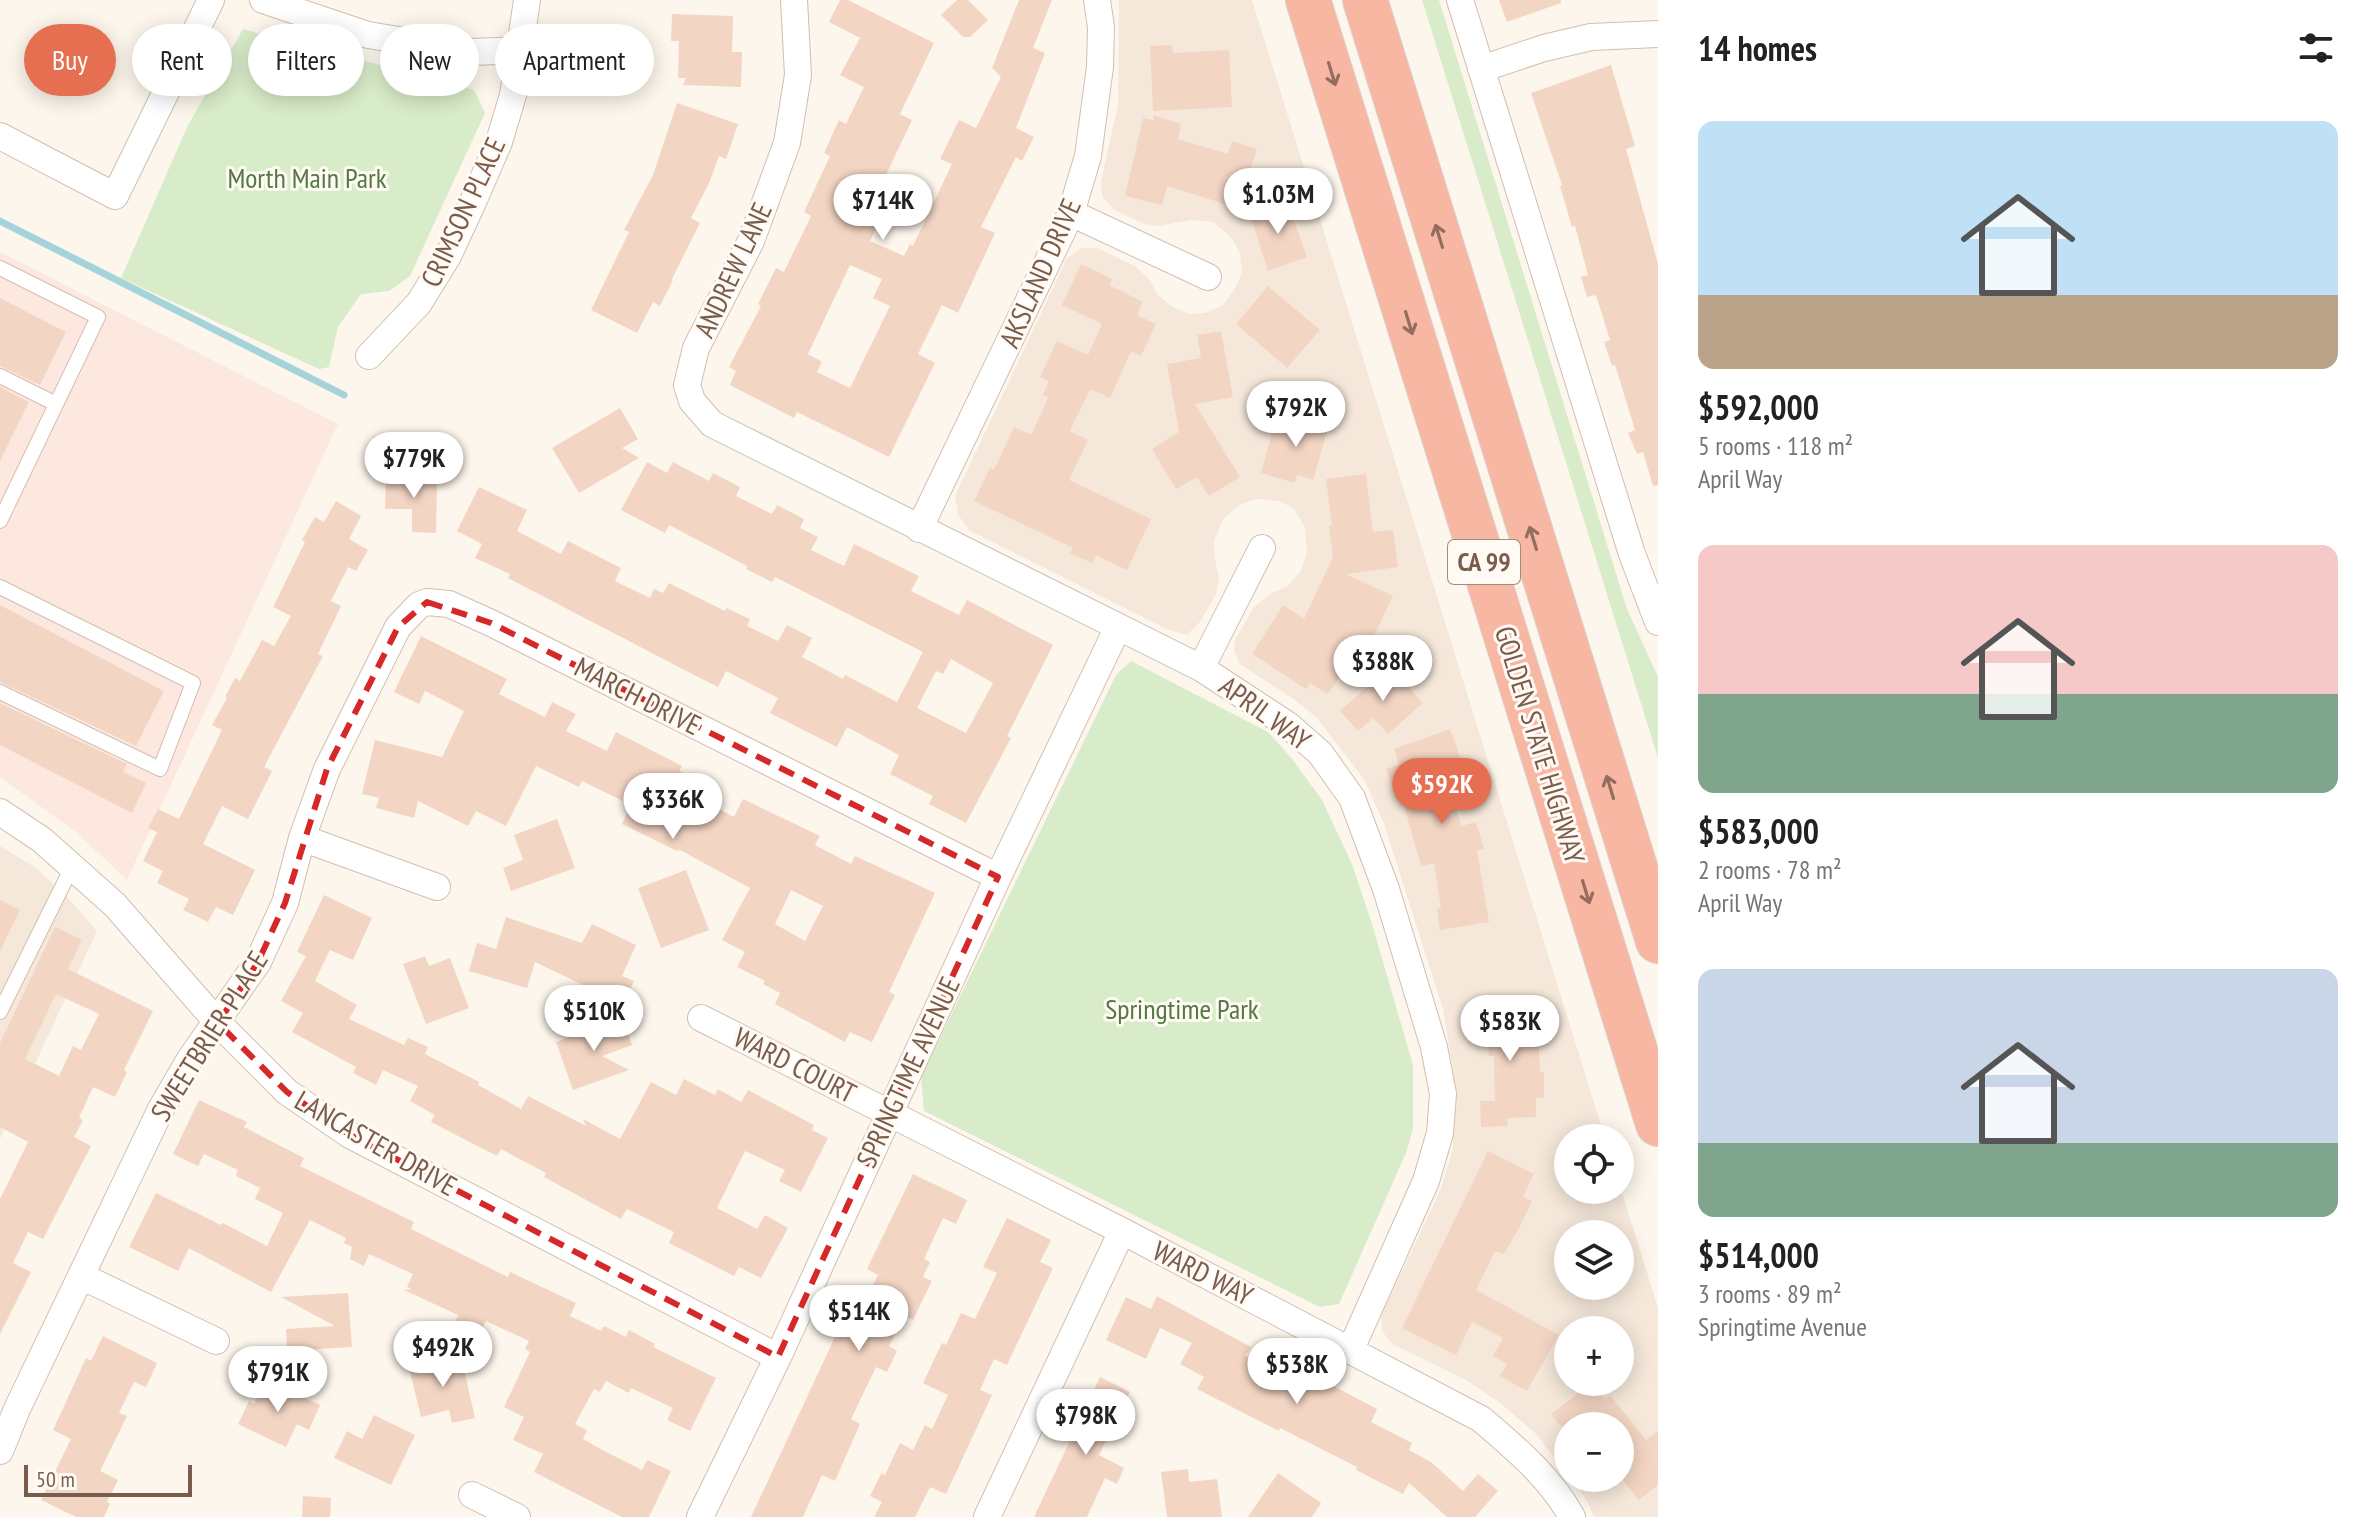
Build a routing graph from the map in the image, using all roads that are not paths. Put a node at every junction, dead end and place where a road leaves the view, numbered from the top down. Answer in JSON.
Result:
{"nodes":[{"id":1,"x":211,"y":0,"type":"edge"},
{"id":2,"x":263,"y":0,"type":"edge"},
{"id":3,"x":527,"y":0,"type":"edge"},
{"id":4,"x":794,"y":0,"type":"edge"},
{"id":5,"x":1097,"y":0,"type":"edge"},
{"id":6,"x":1308,"y":0,"type":"edge"},
{"id":7,"x":1365,"y":0,"type":"edge"},
{"id":8,"x":1460,"y":0,"type":"edge"},
{"id":9,"x":525,"y":24,"type":"edge"},
{"id":10,"x":1658,"y":34,"type":"edge"},
{"id":11,"x":495,"y":51,"type":"edge"},
{"id":12,"x":1481,"y":69,"type":"junction"},
{"id":13,"x":513,"y":96,"type":"edge"},
{"id":14,"x":0,"y":136,"type":"edge"},
{"id":15,"x":1071,"y":213,"type":"junction"},
{"id":16,"x":0,"y":268,"type":"edge"},
{"id":17,"x":1208,"y":277,"type":"dead end"},
{"id":18,"x":369,"y":356,"type":"dead end"},
{"id":19,"x":0,"y":376,"type":"edge"},
{"id":20,"x":56,"y":404,"type":"junction"},
{"id":21,"x":810,"y":474,"type":"joint"},
{"id":22,"x":0,"y":485,"type":"edge"},
{"id":23,"x":14,"y":492,"type":"junction"},
{"id":24,"x":0,"y":521,"type":"edge"},
{"id":25,"x":919,"y":529,"type":"junction"},
{"id":26,"x":1262,"y":548,"type":"dead end"},
{"id":27,"x":0,"y":587,"type":"edge"},
{"id":28,"x":1658,"y":622,"type":"edge"},
{"id":29,"x":1118,"y":627,"type":"junction"},
{"id":30,"x":1201,"y":668,"type":"junction"},
{"id":31,"x":0,"y":692,"type":"edge"},
{"id":32,"x":361,"y":702,"type":"joint"},
{"id":33,"x":0,"y":812,"type":"edge"},
{"id":34,"x":302,"y":838,"type":"junction"},
{"id":35,"x":72,"y":867,"type":"junction"},
{"id":36,"x":998,"y":877,"type":"junction"},
{"id":37,"x":437,"y":887,"type":"dead end"},
{"id":38,"x":1658,"y":941,"type":"edge"},
{"id":39,"x":0,"y":1012,"type":"edge"},
{"id":40,"x":701,"y":1018,"type":"dead end"},
{"id":41,"x":218,"y":1023,"type":"junction"},
{"id":42,"x":889,"y":1112,"type":"junction"},
{"id":43,"x":1658,"y":1124,"type":"edge"},
{"id":44,"x":1122,"y":1231,"type":"junction"},
{"id":45,"x":81,"y":1276,"type":"junction"},
{"id":46,"x":216,"y":1341,"type":"dead end"},
{"id":47,"x":1351,"y":1349,"type":"junction"},
{"id":48,"x":778,"y":1357,"type":"junction"},
{"id":49,"x":0,"y":1451,"type":"edge"},
{"id":50,"x":472,"y":1495,"type":"dead end"},
{"id":51,"x":517,"y":1517,"type":"edge"},
{"id":52,"x":700,"y":1517,"type":"edge"},
{"id":53,"x":987,"y":1517,"type":"edge"},
{"id":54,"x":1572,"y":1517,"type":"edge"}],
"edges":[{"from":1,"to":14,"type":"street"},
{"from":2,"to":11,"type":"street"},
{"from":3,"to":9,"type":"street","name":"CRIMSON PLACE"},
{"from":4,"to":21,"type":"street","name":"ANDREW LANE"},
{"from":5,"to":15,"type":"street","name":"AKSLAND DRIVE"},
{"from":6,"to":43,"type":"highway","name":"GOLDEN STATE HIGHWAY","number":"CA 99","one_way":true},
{"from":38,"to":7,"type":"highway","name":"GOLDEN STATE HIGHWAY","number":"CA 99","one_way":true},
{"from":8,"to":12,"type":"street"},
{"from":10,"to":12,"type":"street"},
{"from":12,"to":28,"type":"street"},
{"from":13,"to":18,"type":"street","name":"CRIMSON PLACE"},
{"from":15,"to":17,"type":"street"},
{"from":15,"to":25,"type":"street","name":"AKSLAND DRIVE"},
{"from":16,"to":20,"type":"lane"},
{"from":19,"to":20,"type":"lane"},
{"from":20,"to":23,"type":"lane"},
{"from":21,"to":25,"type":"street","name":"APRIL WAY"},
{"from":22,"to":23,"type":"lane"},
{"from":23,"to":24,"type":"lane"},
{"from":25,"to":29,"type":"street","name":"APRIL WAY"},
{"from":26,"to":30,"type":"street"},
{"from":27,"to":31,"type":"lane"},
{"from":29,"to":30,"type":"street","name":"APRIL WAY"},
{"from":29,"to":36,"type":"street","name":"SPRINGTIME AVENUE"},
{"from":30,"to":47,"type":"street","name":"APRIL WAY"},
{"from":32,"to":34,"type":"street","name":"SWEETBRIER PLACE"},
{"from":32,"to":36,"type":"street","name":"MARCH DRIVE"},
{"from":33,"to":35,"type":"street","name":"LANCASTER DRIVE"},
{"from":34,"to":37,"type":"street"},
{"from":34,"to":41,"type":"street","name":"SWEETBRIER PLACE"},
{"from":35,"to":39,"type":"lane"},
{"from":35,"to":41,"type":"street","name":"LANCASTER DRIVE"},
{"from":36,"to":42,"type":"street","name":"SPRINGTIME AVENUE"},
{"from":40,"to":42,"type":"street","name":"WARD COURT"},
{"from":41,"to":45,"type":"street","name":"SWEETBRIER PLACE"},
{"from":41,"to":48,"type":"street","name":"LANCASTER DRIVE"},
{"from":42,"to":44,"type":"street","name":"WARD WAY"},
{"from":42,"to":48,"type":"street","name":"SPRINGTIME AVENUE"},
{"from":44,"to":47,"type":"street","name":"WARD WAY"},
{"from":44,"to":53,"type":"street"},
{"from":45,"to":46,"type":"street"},
{"from":45,"to":49,"type":"street","name":"SWEETBRIER PLACE"},
{"from":47,"to":54,"type":"street","name":"WARD WAY"},
{"from":48,"to":52,"type":"street","name":"SPRINGTIME AVENUE"},
{"from":50,"to":51,"type":"street"}]}
